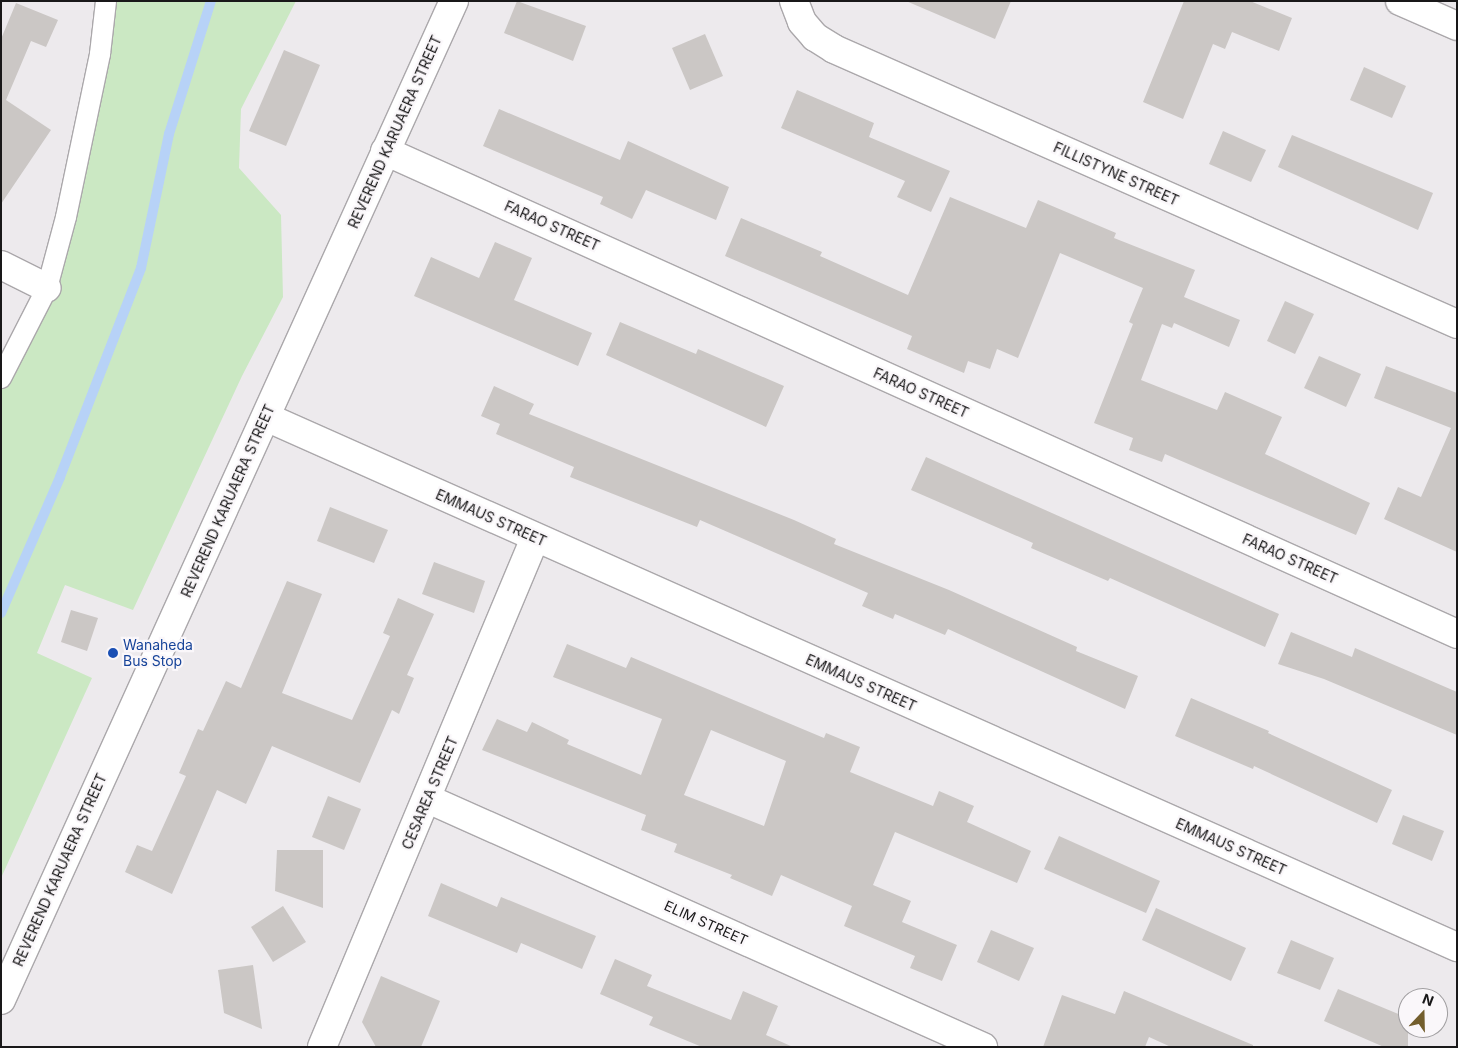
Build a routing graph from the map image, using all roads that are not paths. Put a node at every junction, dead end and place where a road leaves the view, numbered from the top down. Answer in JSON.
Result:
{"nodes":[{"id":1,"x":106,"y":1,"type":"edge"},
{"id":2,"x":454,"y":1,"type":"edge"},
{"id":3,"x":794,"y":1,"type":"edge"},
{"id":4,"x":1400,"y":1,"type":"edge"},
{"id":5,"x":1457,"y":26,"type":"edge"},
{"id":6,"x":385,"y":151,"type":"junction"},
{"id":7,"x":1,"y":265,"type":"edge"},
{"id":8,"x":47,"y":288,"type":"junction"},
{"id":9,"x":1456,"y":322,"type":"edge"},
{"id":10,"x":1,"y":378,"type":"edge"},
{"id":11,"x":266,"y":417,"type":"junction"},
{"id":12,"x":535,"y":538,"type":"junction"},
{"id":13,"x":1457,"y":634,"type":"edge"},
{"id":14,"x":428,"y":799,"type":"junction"},
{"id":15,"x":1457,"y":947,"type":"edge"},
{"id":16,"x":1,"y":1000,"type":"edge"},
{"id":17,"x":322,"y":1047,"type":"edge"},
{"id":18,"x":983,"y":1047,"type":"edge"}],
"edges":[{"from":1,"to":8,"type":"lane"},
{"from":2,"to":6,"type":"street","name":"REVEREND KARUAERA STREET"},
{"from":3,"to":9,"type":"street","name":"FILLISTYNE STREET"},
{"from":4,"to":5,"type":"street"},
{"from":6,"to":11,"type":"street","name":"REVEREND KARUAERA STREET"},
{"from":6,"to":13,"type":"street","name":"FARAO STREET"},
{"from":7,"to":8,"type":"street"},
{"from":8,"to":10,"type":"lane"},
{"from":11,"to":12,"type":"street","name":"EMMAUS STREET"},
{"from":11,"to":16,"type":"street","name":"REVEREND KARUAERA STREET"},
{"from":12,"to":14,"type":"street","name":"CESAREA STREET"},
{"from":12,"to":15,"type":"street","name":"EMMAUS STREET"},
{"from":14,"to":17,"type":"street","name":"CESAREA STREET"},
{"from":14,"to":18,"type":"street","name":"ELIM STREET"}]}
